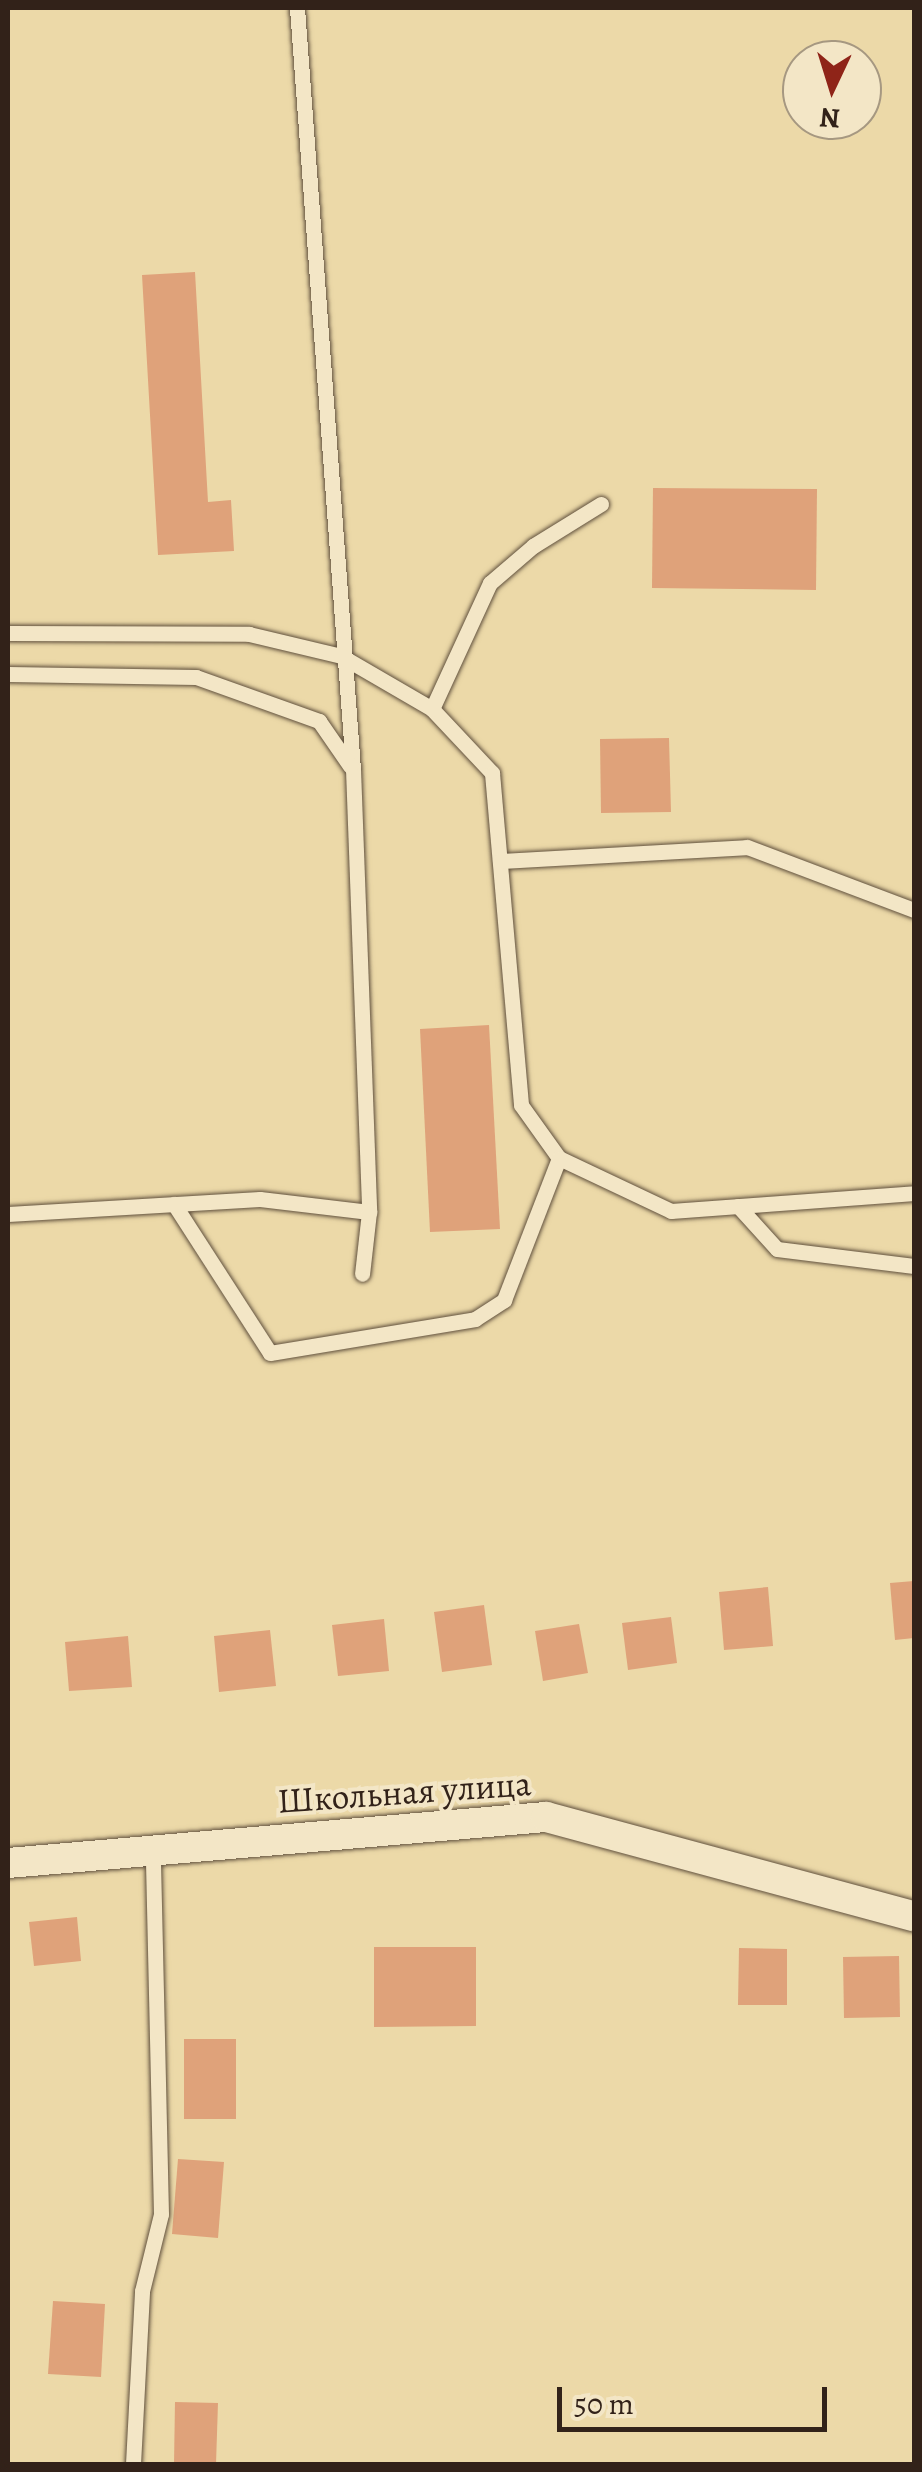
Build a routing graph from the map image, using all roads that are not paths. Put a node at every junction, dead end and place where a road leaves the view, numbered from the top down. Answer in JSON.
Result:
{"nodes":[{"id":1,"x":297,"y":8,"type":"edge"},
{"id":2,"x":601,"y":504,"type":"dead end"},
{"id":3,"x":8,"y":632,"type":"edge"},
{"id":4,"x":341,"y":656,"type":"junction"},
{"id":5,"x":8,"y":674,"type":"edge"},
{"id":6,"x":432,"y":710,"type":"junction"},
{"id":7,"x":352,"y":770,"type":"junction"},
{"id":8,"x":500,"y":862,"type":"junction"},
{"id":9,"x":914,"y":910,"type":"edge"},
{"id":10,"x":560,"y":1158,"type":"junction"},
{"id":11,"x":914,"y":1193,"type":"edge"},
{"id":12,"x":174,"y":1204,"type":"junction"},
{"id":13,"x":738,"y":1206,"type":"junction"},
{"id":14,"x":369,"y":1212,"type":"junction"},
{"id":15,"x":8,"y":1214,"type":"edge"},
{"id":16,"x":914,"y":1266,"type":"edge"},
{"id":17,"x":362,"y":1274,"type":"dead end"},
{"id":18,"x":153,"y":1850,"type":"junction"},
{"id":19,"x":8,"y":1863,"type":"edge"},
{"id":20,"x":914,"y":1916,"type":"edge"},
{"id":21,"x":133,"y":2464,"type":"edge"}],
"edges":[{"from":1,"to":4,"type":"lane"},
{"from":2,"to":6,"type":"lane"},
{"from":3,"to":4,"type":"lane"},
{"from":4,"to":6,"type":"lane"},
{"from":4,"to":7,"type":"lane"},
{"from":5,"to":7,"type":"lane"},
{"from":6,"to":8,"type":"lane"},
{"from":7,"to":14,"type":"lane"},
{"from":8,"to":9,"type":"lane"},
{"from":8,"to":10,"type":"lane"},
{"from":10,"to":12,"type":"lane"},
{"from":10,"to":13,"type":"lane"},
{"from":11,"to":13,"type":"lane"},
{"from":12,"to":14,"type":"lane"},
{"from":12,"to":15,"type":"lane"},
{"from":13,"to":16,"type":"lane"},
{"from":14,"to":17,"type":"lane"},
{"from":18,"to":19,"type":"street","name":"Школьная улица"},
{"from":18,"to":20,"type":"street","name":"Школьная улица"},
{"from":18,"to":21,"type":"lane"}]}
